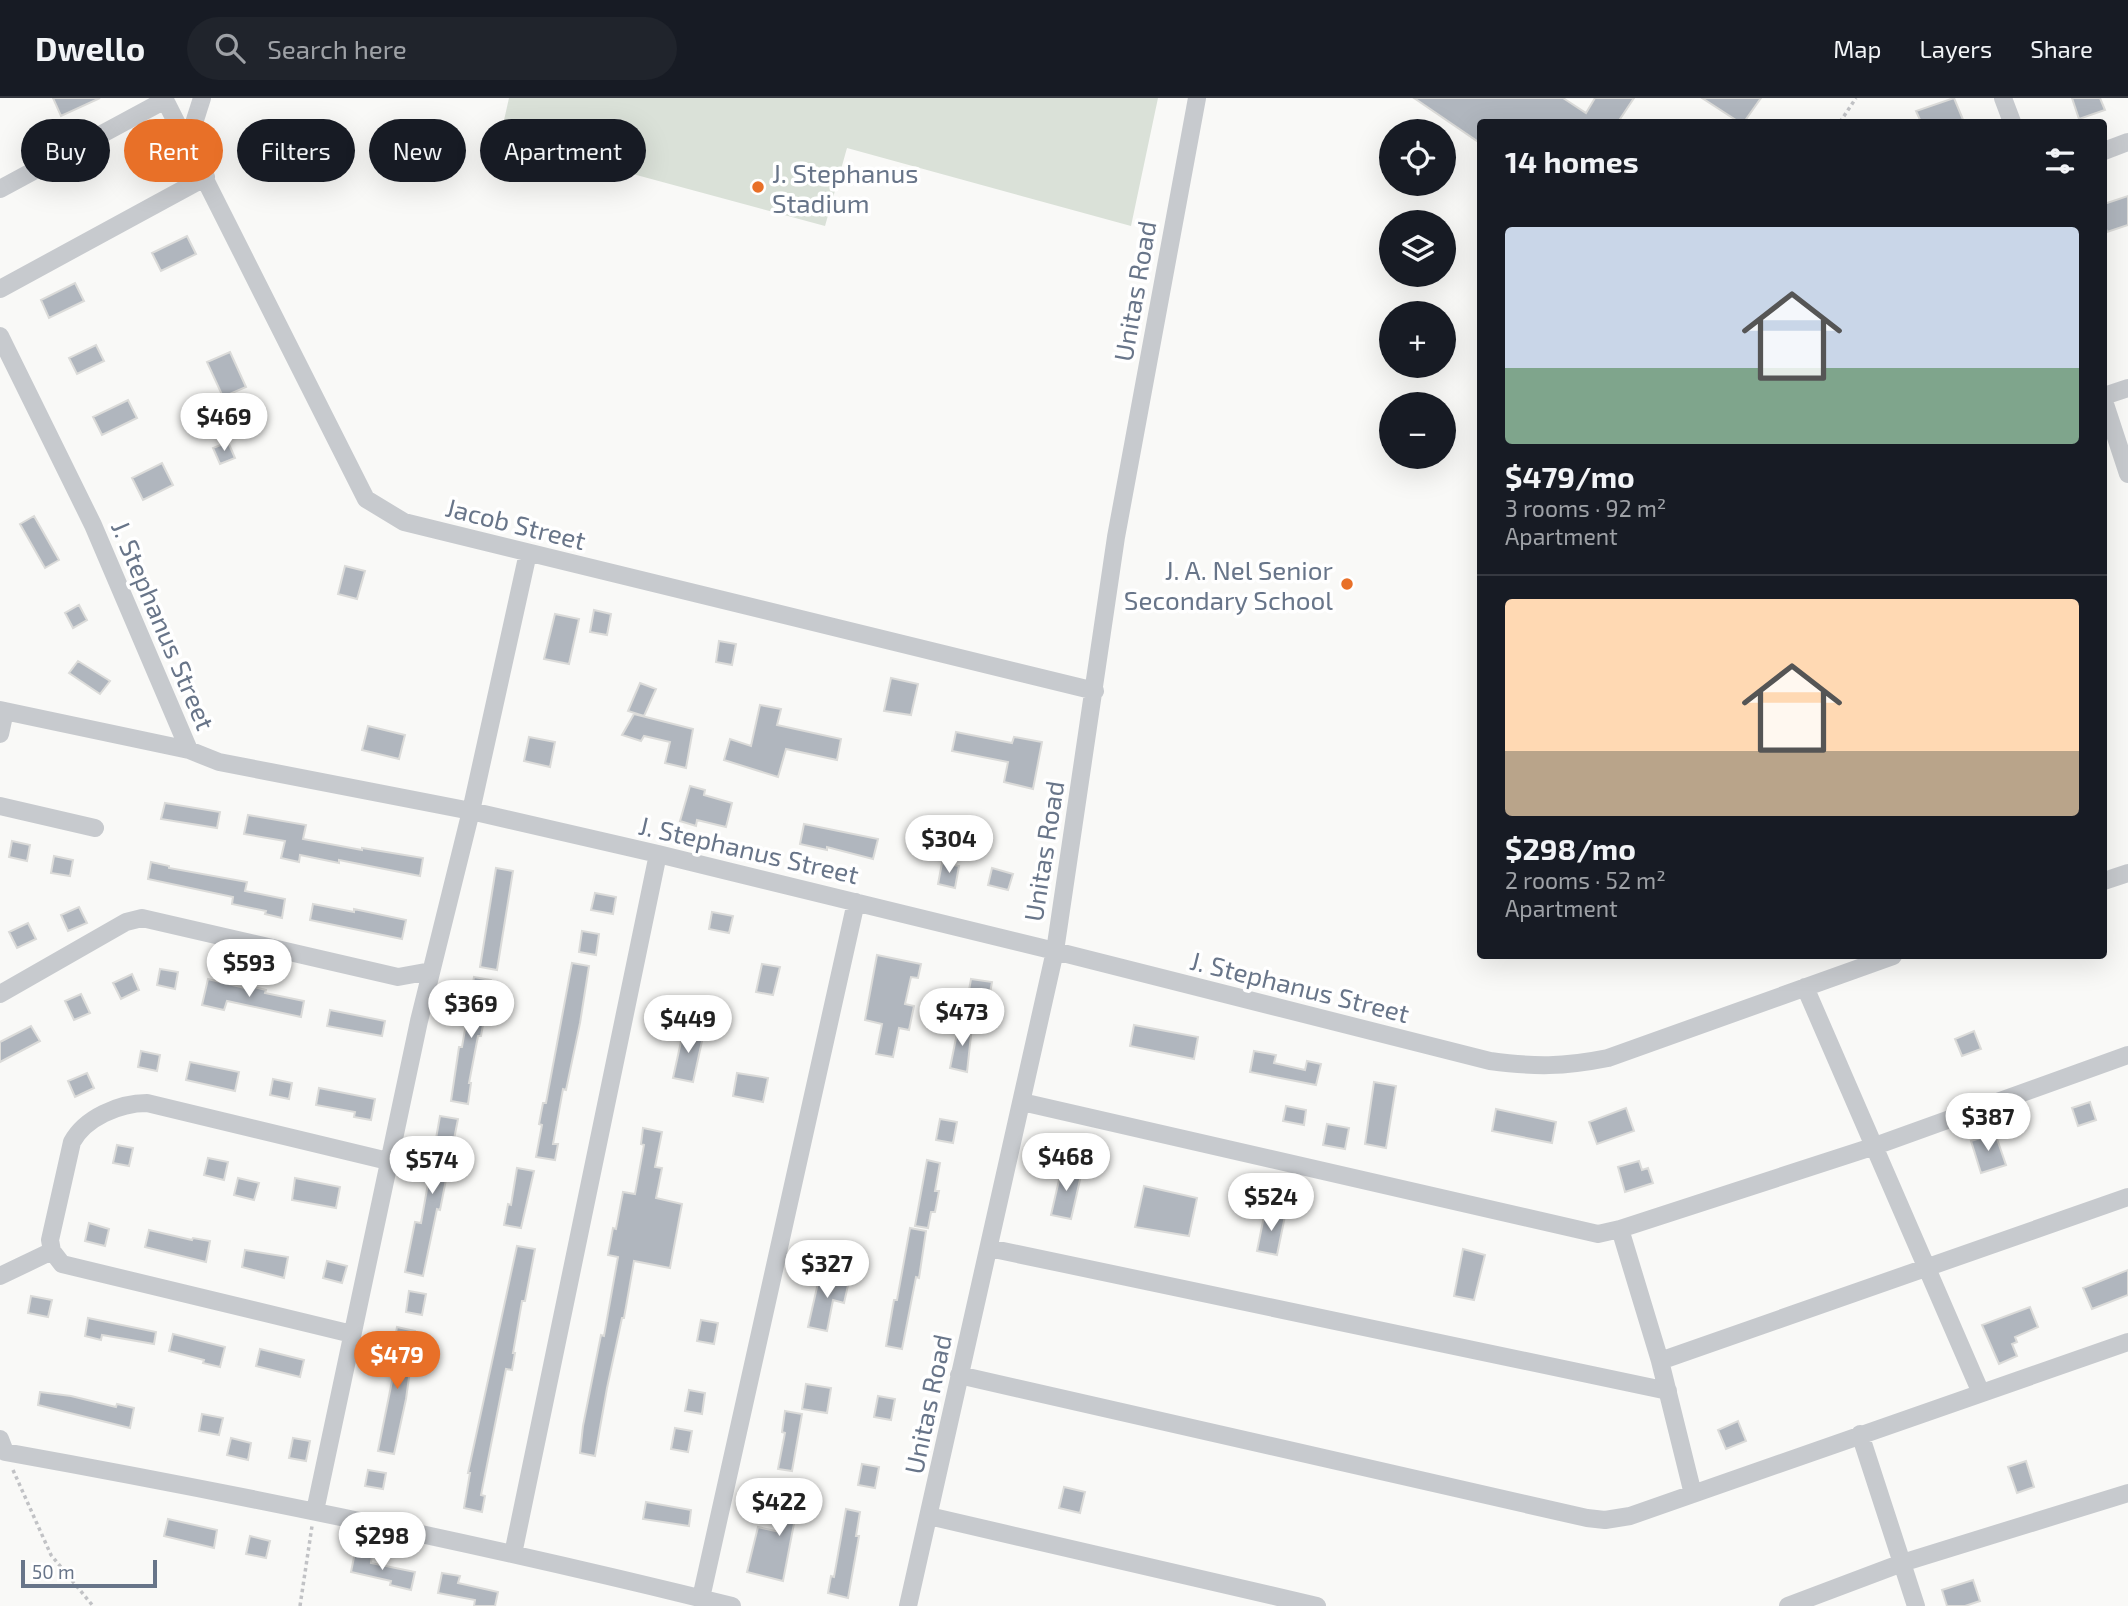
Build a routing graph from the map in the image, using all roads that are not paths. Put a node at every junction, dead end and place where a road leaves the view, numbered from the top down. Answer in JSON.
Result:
{"nodes":[{"id":1,"x":202,"y":98,"type":"edge"},
{"id":2,"x":1197,"y":98,"type":"edge"},
{"id":3,"x":2003,"y":98,"type":"edge"},
{"id":4,"x":164,"y":99,"type":"edge"},
{"id":5,"x":175,"y":119,"type":"edge"},
{"id":6,"x":195,"y":119,"type":"edge"},
{"id":7,"x":2011,"y":119,"type":"edge"},
{"id":8,"x":2128,"y":142,"type":"edge"},
{"id":9,"x":2107,"y":150,"type":"edge"},
{"id":10,"x":197,"y":182,"type":"edge"},
{"id":11,"x":208,"y":182,"type":"edge"},
{"id":12,"x":0,"y":189,"type":"edge"},
{"id":13,"x":0,"y":289,"type":"edge"},
{"id":14,"x":0,"y":336,"type":"edge"},
{"id":15,"x":2128,"y":388,"type":"edge"},
{"id":16,"x":2107,"y":397,"type":"edge"},
{"id":17,"x":2107,"y":408,"type":"edge"},
{"id":18,"x":2128,"y":474,"type":"edge"},
{"id":19,"x":528,"y":553,"type":"junction"},
{"id":20,"x":1095,"y":691,"type":"junction"},
{"id":21,"x":2,"y":711,"type":"edge"},
{"id":22,"x":0,"y":734,"type":"edge"},
{"id":23,"x":190,"y":750,"type":"junction"},
{"id":24,"x":0,"y":806,"type":"edge"},
{"id":25,"x":471,"y":811,"type":"junction"},
{"id":26,"x":94,"y":828,"type":"dead end"},
{"id":27,"x":658,"y":854,"type":"junction"},
{"id":28,"x":2128,"y":873,"type":"edge"},
{"id":29,"x":2107,"y":880,"type":"edge"},
{"id":30,"x":856,"y":902,"type":"junction"},
{"id":31,"x":1055,"y":951,"type":"junction"},
{"id":32,"x":1884,"y":959,"type":"edge"},
{"id":33,"x":431,"y":971,"type":"junction"},
{"id":34,"x":1805,"y":987,"type":"junction"},
{"id":35,"x":0,"y":994,"type":"edge"},
{"id":36,"x":2128,"y":1055,"type":"edge"},
{"id":37,"x":1022,"y":1102,"type":"junction"},
{"id":38,"x":1875,"y":1146,"type":"junction"},
{"id":39,"x":388,"y":1161,"type":"junction"},
{"id":40,"x":2128,"y":1197,"type":"edge"},
{"id":41,"x":1620,"y":1229,"type":"junction"},
{"id":42,"x":989,"y":1248,"type":"junction"},
{"id":43,"x":52,"y":1251,"type":"junction"},
{"id":44,"x":1926,"y":1268,"type":"junction"},
{"id":45,"x":0,"y":1276,"type":"edge"},
{"id":46,"x":352,"y":1334,"type":"junction"},
{"id":47,"x":2128,"y":1342,"type":"edge"},
{"id":48,"x":1660,"y":1361,"type":"junction"},
{"id":49,"x":959,"y":1375,"type":"junction"},
{"id":50,"x":1668,"y":1391,"type":"junction"},
{"id":51,"x":1981,"y":1393,"type":"junction"},
{"id":52,"x":1860,"y":1434,"type":"junction"},
{"id":53,"x":3,"y":1445,"type":"edge"},
{"id":54,"x":2128,"y":1493,"type":"edge"},
{"id":55,"x":1693,"y":1494,"type":"junction"},
{"id":56,"x":315,"y":1510,"type":"junction"},
{"id":57,"x":929,"y":1516,"type":"junction"},
{"id":58,"x":513,"y":1554,"type":"junction"},
{"id":59,"x":1902,"y":1563,"type":"junction"},
{"id":60,"x":701,"y":1598,"type":"junction"},
{"id":61,"x":732,"y":1606,"type":"edge"},
{"id":62,"x":908,"y":1606,"type":"edge"},
{"id":63,"x":1317,"y":1606,"type":"edge"},
{"id":64,"x":1788,"y":1606,"type":"edge"},
{"id":65,"x":1916,"y":1606,"type":"edge"}],
"edges":[{"from":1,"to":6,"type":"street"},
{"from":2,"to":20,"type":"street","name":"Unitas Road"},
{"from":3,"to":7,"type":"street"},
{"from":4,"to":5,"type":"street","name":"Jacob Street"},
{"from":4,"to":12,"type":"street"},
{"from":8,"to":9,"type":"street"},
{"from":10,"to":13,"type":"street"},
{"from":11,"to":19,"type":"street","name":"Jacob Street"},
{"from":14,"to":23,"type":"street","name":"J. Stephanus Street"},
{"from":15,"to":16,"type":"street"},
{"from":17,"to":18,"type":"street"},
{"from":19,"to":20,"type":"street","name":"Jacob Street"},
{"from":19,"to":25,"type":"street"},
{"from":20,"to":31,"type":"street","name":"Unitas Road"},
{"from":21,"to":22,"type":"street"},
{"from":21,"to":23,"type":"street"},
{"from":23,"to":25,"type":"street","name":"J. Stephanus Street"},
{"from":24,"to":26,"type":"street"},
{"from":25,"to":27,"type":"street","name":"J. Stephanus Street"},
{"from":25,"to":33,"type":"street"},
{"from":27,"to":30,"type":"street","name":"J. Stephanus Street"},
{"from":27,"to":58,"type":"street"},
{"from":28,"to":29,"type":"street"},
{"from":30,"to":31,"type":"street","name":"J. Stephanus Street"},
{"from":30,"to":60,"type":"street"},
{"from":31,"to":34,"type":"street","name":"J. Stephanus Street"},
{"from":31,"to":37,"type":"street","name":"Unitas Road"},
{"from":32,"to":34,"type":"street","name":"J. Stephanus Street"},
{"from":33,"to":35,"type":"street"},
{"from":33,"to":39,"type":"street"},
{"from":34,"to":38,"type":"street"},
{"from":36,"to":38,"type":"street"},
{"from":37,"to":41,"type":"street"},
{"from":37,"to":42,"type":"street","name":"Unitas Road"},
{"from":38,"to":41,"type":"street"},
{"from":38,"to":44,"type":"street"},
{"from":39,"to":43,"type":"street"},
{"from":39,"to":46,"type":"street"},
{"from":40,"to":44,"type":"street"},
{"from":41,"to":48,"type":"street"},
{"from":42,"to":49,"type":"street","name":"Unitas Road"},
{"from":42,"to":50,"type":"street"},
{"from":43,"to":45,"type":"street"},
{"from":43,"to":46,"type":"street"},
{"from":44,"to":48,"type":"street"},
{"from":44,"to":51,"type":"street"},
{"from":46,"to":56,"type":"street"},
{"from":47,"to":51,"type":"street"},
{"from":48,"to":50,"type":"street"},
{"from":49,"to":55,"type":"street"},
{"from":49,"to":57,"type":"street","name":"Unitas Road"},
{"from":50,"to":55,"type":"street"},
{"from":51,"to":52,"type":"street"},
{"from":52,"to":55,"type":"street"},
{"from":52,"to":59,"type":"street"},
{"from":53,"to":56,"type":"street"},
{"from":54,"to":59,"type":"street"},
{"from":56,"to":58,"type":"street"},
{"from":57,"to":62,"type":"street","name":"Unitas Road"},
{"from":57,"to":63,"type":"street"},
{"from":58,"to":60,"type":"street"},
{"from":59,"to":64,"type":"street"},
{"from":59,"to":65,"type":"street"},
{"from":60,"to":61,"type":"street"}]}
